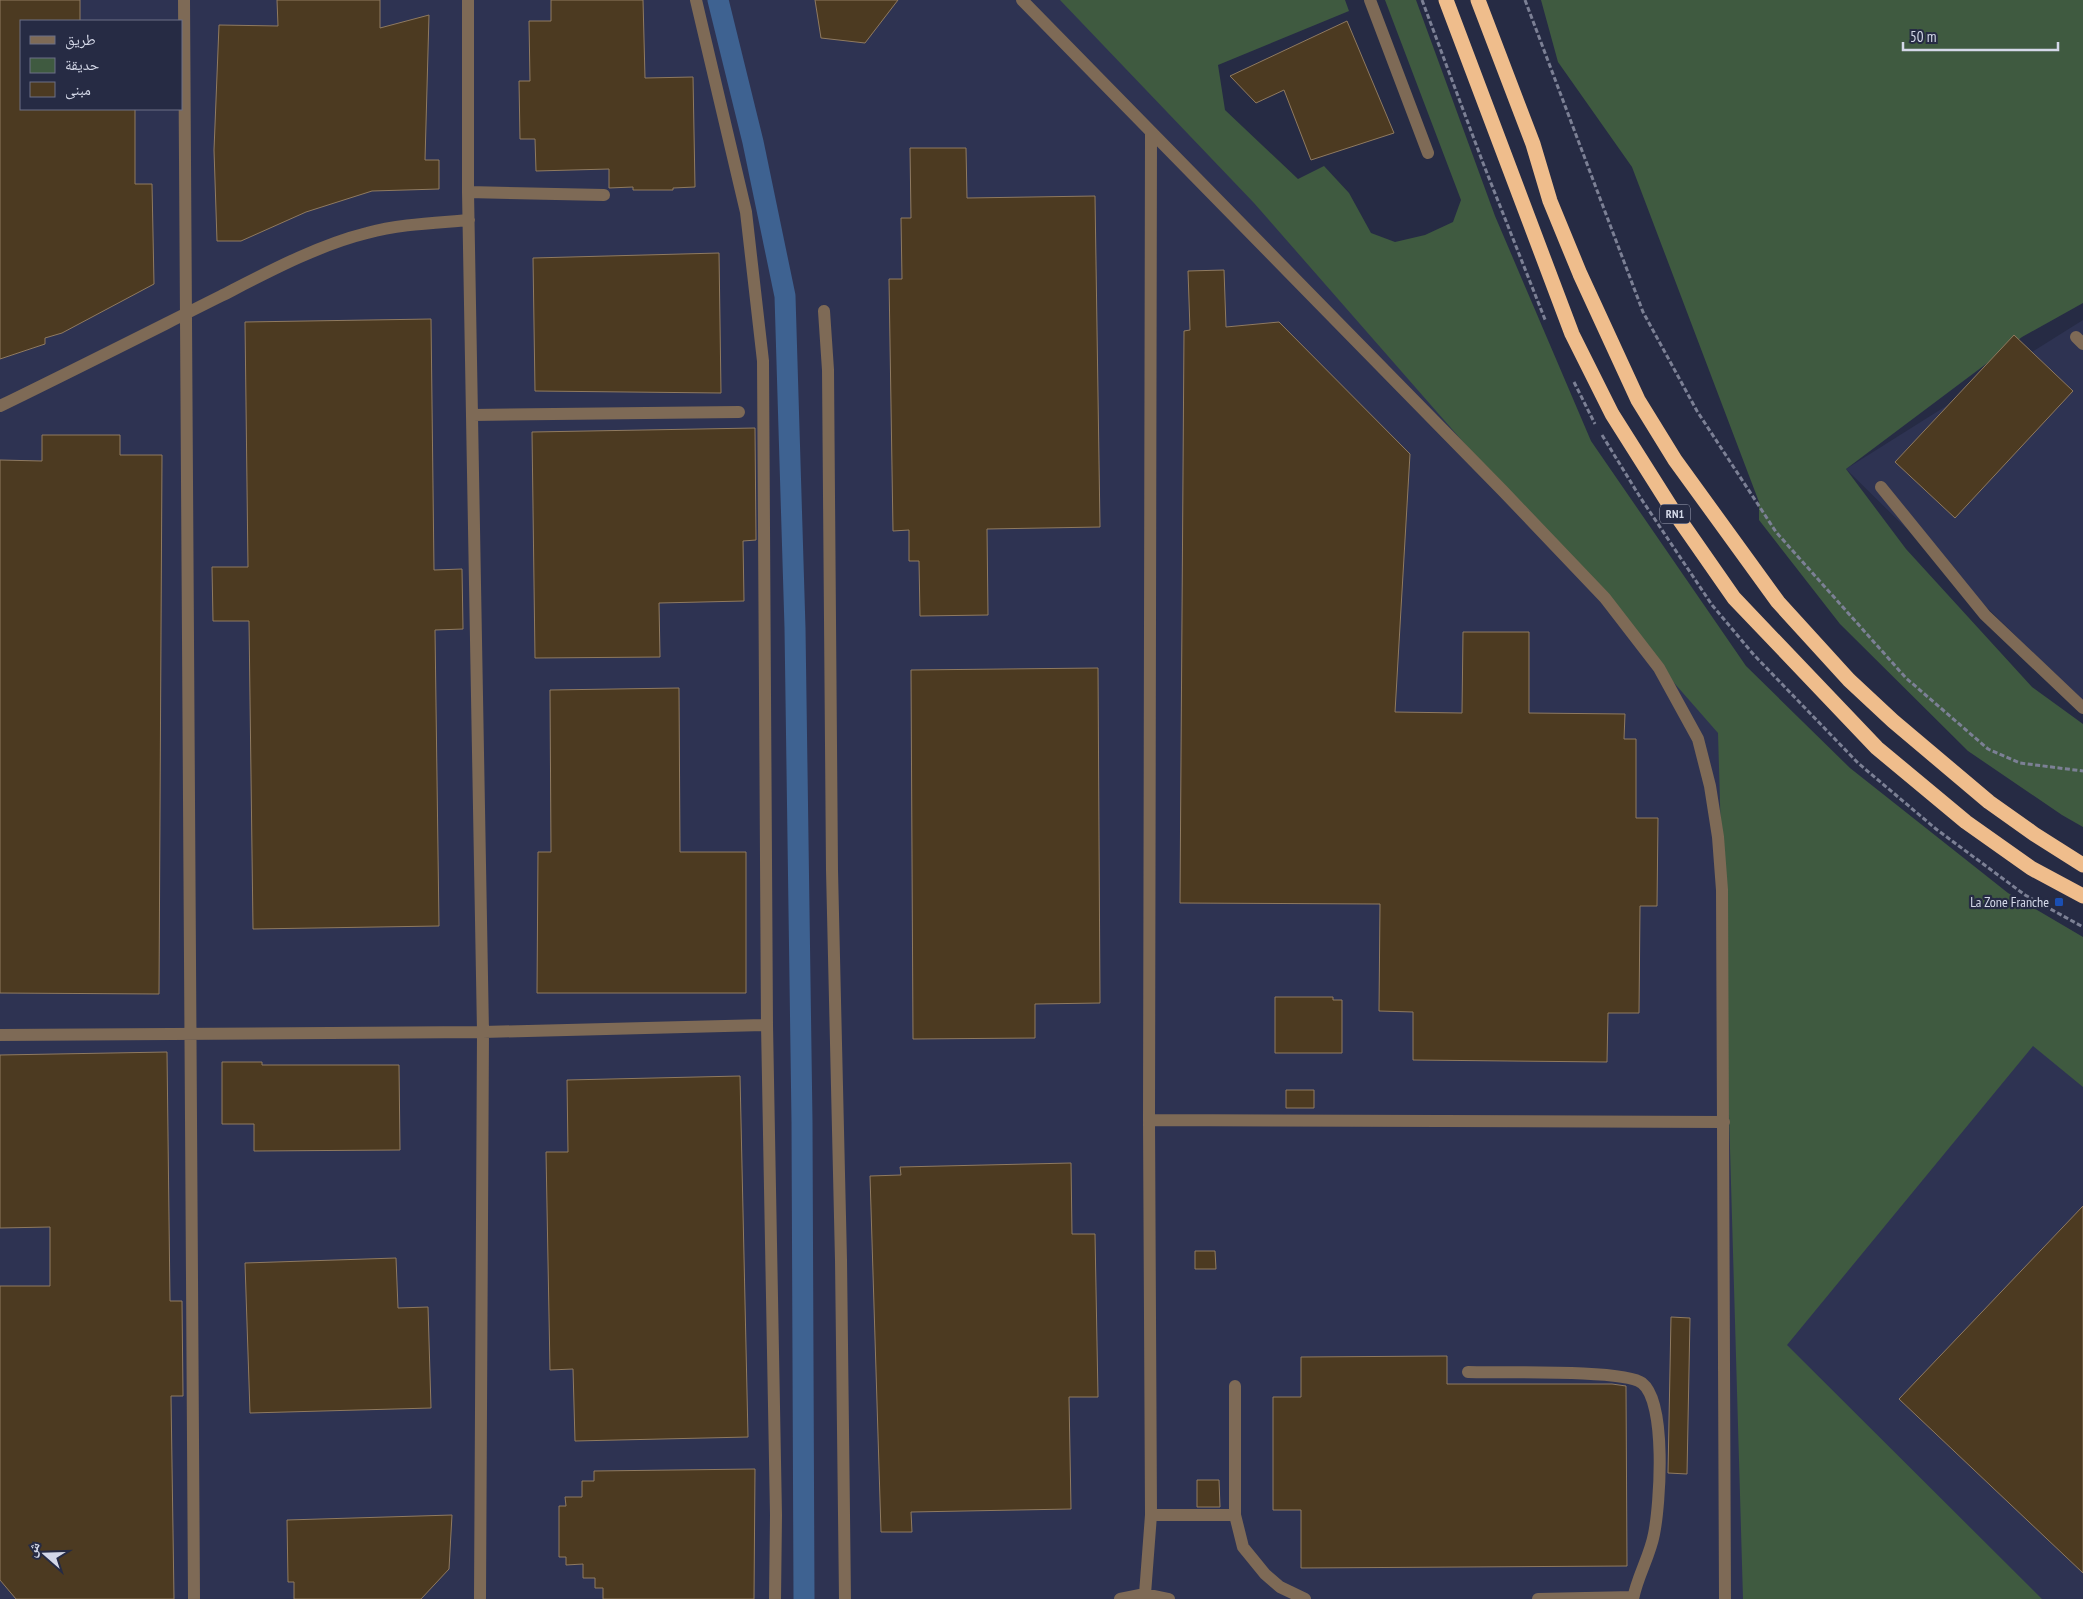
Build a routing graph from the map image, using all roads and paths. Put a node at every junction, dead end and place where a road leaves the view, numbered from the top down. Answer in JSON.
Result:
{"nodes":[{"id":1,"x":184,"y":0,"type":"edge"},
{"id":2,"x":468,"y":0,"type":"edge"},
{"id":3,"x":696,"y":0,"type":"edge"},
{"id":4,"x":1022,"y":0,"type":"edge"},
{"id":5,"x":1370,"y":0,"type":"edge"},
{"id":6,"x":1446,"y":0,"type":"edge"},
{"id":7,"x":1478,"y":0,"type":"edge"},
{"id":8,"x":1525,"y":0,"type":"edge"},
{"id":9,"x":1151,"y":134,"type":"junction"},
{"id":10,"x":1428,"y":153,"type":"dead end"},
{"id":11,"x":468,"y":192,"type":"junction"},
{"id":12,"x":604,"y":195,"type":"dead end"},
{"id":13,"x":469,"y":220,"type":"junction"},
{"id":14,"x":824,"y":311,"type":"dead end"},
{"id":15,"x":187,"y":313,"type":"junction"},
{"id":16,"x":0,"y":406,"type":"edge"},
{"id":17,"x":740,"y":412,"type":"dead end"},
{"id":18,"x":472,"y":415,"type":"junction"},
{"id":19,"x":1881,"y":487,"type":"dead end"},
{"id":20,"x":2083,"y":708,"type":"edge"},
{"id":21,"x":2083,"y":771,"type":"edge"},
{"id":22,"x":2083,"y":865,"type":"edge"},
{"id":23,"x":2083,"y":896,"type":"edge"},
{"id":24,"x":767,"y":1025,"type":"junction"},
{"id":25,"x":191,"y":1032,"type":"junction"},
{"id":26,"x":483,"y":1032,"type":"junction"},
{"id":27,"x":0,"y":1035,"type":"edge"},
{"id":28,"x":1149,"y":1120,"type":"junction"},
{"id":29,"x":1724,"y":1122,"type":"junction"},
{"id":30,"x":1468,"y":1372,"type":"dead end"},
{"id":31,"x":1235,"y":1386,"type":"dead end"},
{"id":32,"x":1150,"y":1514,"type":"junction"},
{"id":33,"x":1235,"y":1515,"type":"junction"},
{"id":34,"x":1145,"y":1594,"type":"junction"},
{"id":35,"x":1633,"y":1598,"type":"edge"},
{"id":36,"x":194,"y":1599,"type":"edge"},
{"id":37,"x":480,"y":1599,"type":"edge"},
{"id":38,"x":775,"y":1599,"type":"edge"},
{"id":39,"x":845,"y":1599,"type":"edge"},
{"id":40,"x":1120,"y":1599,"type":"edge"},
{"id":41,"x":1169,"y":1599,"type":"edge"},
{"id":42,"x":1305,"y":1599,"type":"edge"},
{"id":43,"x":1538,"y":1599,"type":"edge"},
{"id":44,"x":1725,"y":1599,"type":"edge"}],
"edges":[{"from":1,"to":15,"type":"street"},
{"from":2,"to":11,"type":"street"},
{"from":3,"to":24,"type":"street"},
{"from":4,"to":9,"type":"street"},
{"from":5,"to":10,"type":"street"},
{"from":6,"to":23,"type":"highway","number":"RN1"},
{"from":7,"to":22,"type":"highway","number":"RN1"},
{"from":8,"to":21,"type":"path"},
{"from":9,"to":28,"type":"street"},
{"from":9,"to":29,"type":"street"},
{"from":11,"to":12,"type":"street"},
{"from":11,"to":13,"type":"street"},
{"from":13,"to":15,"type":"street"},
{"from":13,"to":18,"type":"street"},
{"from":14,"to":39,"type":"street"},
{"from":15,"to":16,"type":"street"},
{"from":15,"to":25,"type":"street"},
{"from":17,"to":18,"type":"street"},
{"from":18,"to":26,"type":"street"},
{"from":19,"to":20,"type":"street"},
{"from":24,"to":26,"type":"street"},
{"from":24,"to":38,"type":"street"},
{"from":25,"to":26,"type":"street"},
{"from":25,"to":27,"type":"street"},
{"from":25,"to":36,"type":"street"},
{"from":26,"to":37,"type":"street"},
{"from":28,"to":29,"type":"street"},
{"from":28,"to":32,"type":"street"},
{"from":29,"to":44,"type":"street"},
{"from":30,"to":35,"type":"street"},
{"from":31,"to":33,"type":"street"},
{"from":32,"to":33,"type":"street"},
{"from":32,"to":34,"type":"street"},
{"from":33,"to":42,"type":"street"},
{"from":34,"to":40,"type":"street"},
{"from":34,"to":41,"type":"street"},
{"from":35,"to":43,"type":"street"}]}
